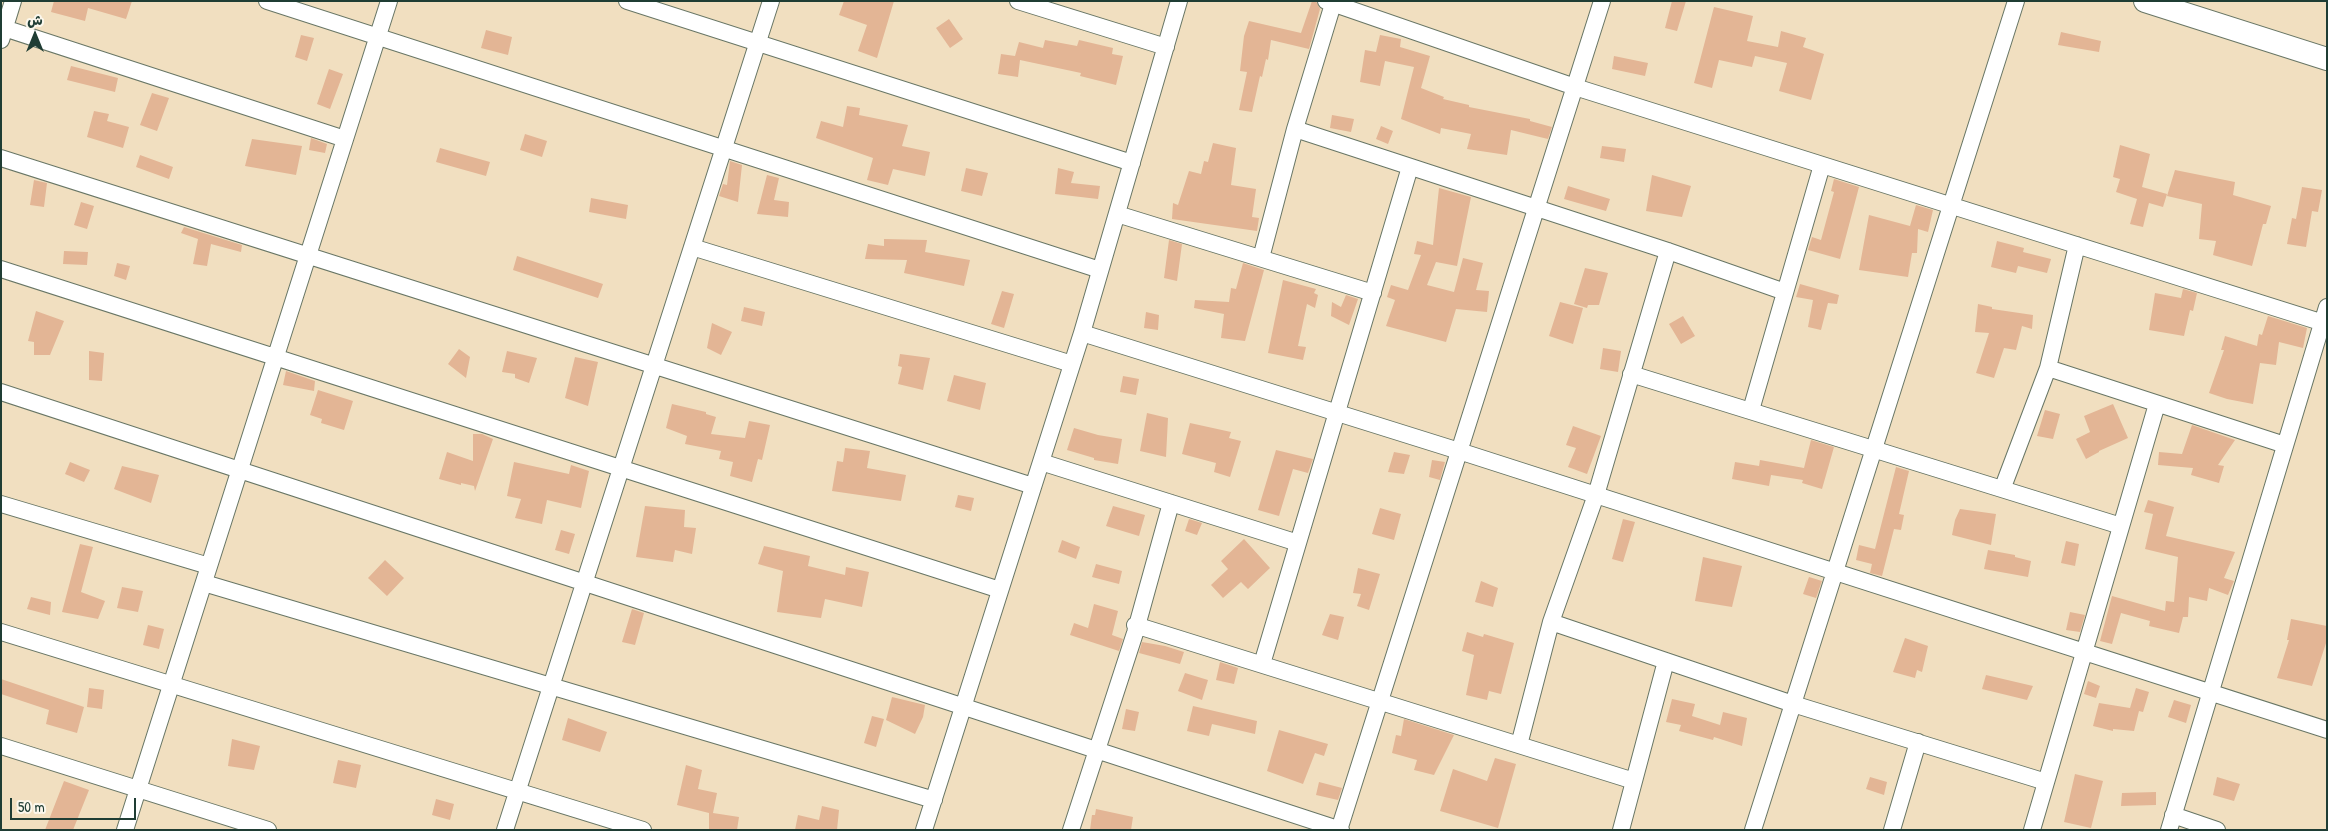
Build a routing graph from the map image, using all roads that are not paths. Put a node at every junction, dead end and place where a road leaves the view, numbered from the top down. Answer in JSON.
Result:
{"nodes":[{"id":1,"x":13,"y":1,"type":"edge"},
{"id":2,"x":267,"y":1,"type":"edge"},
{"id":3,"x":389,"y":1,"type":"edge"},
{"id":4,"x":627,"y":1,"type":"edge"},
{"id":5,"x":771,"y":1,"type":"edge"},
{"id":6,"x":1018,"y":1,"type":"edge"},
{"id":7,"x":1179,"y":1,"type":"edge"},
{"id":8,"x":1602,"y":1,"type":"edge"},
{"id":9,"x":2016,"y":1,"type":"edge"},
{"id":10,"x":2145,"y":1,"type":"edge"},
{"id":11,"x":1330,"y":2,"type":"edge"},
{"id":12,"x":2,"y":31,"type":"edge"},
{"id":13,"x":377,"y":37,"type":"junction"},
{"id":14,"x":757,"y":43,"type":"junction"},
{"id":15,"x":1166,"y":47,"type":"junction"},
{"id":16,"x":2327,"y":59,"type":"edge"},
{"id":17,"x":1575,"y":87,"type":"junction"},
{"id":18,"x":1295,"y":129,"type":"junction"},
{"id":19,"x":345,"y":139,"type":"junction"},
{"id":20,"x":724,"y":148,"type":"junction"},
{"id":21,"x":1,"y":158,"type":"edge"},
{"id":22,"x":1132,"y":164,"type":"junction"},
{"id":23,"x":1822,"y":165,"type":"junction"},
{"id":24,"x":1410,"y":166,"type":"junction"},
{"id":25,"x":1951,"y":206,"type":"junction"},
{"id":26,"x":1536,"y":208,"type":"junction"},
{"id":27,"x":1117,"y":214,"type":"junction"},
{"id":28,"x":2077,"y":245,"type":"junction"},
{"id":29,"x":692,"y":248,"type":"junction"},
{"id":30,"x":1668,"y":251,"type":"junction"},
{"id":31,"x":308,"y":255,"type":"junction"},
{"id":32,"x":1260,"y":258,"type":"junction"},
{"id":33,"x":1,"y":269,"type":"edge"},
{"id":34,"x":1100,"y":270,"type":"junction"},
{"id":35,"x":1785,"y":292,"type":"junction"},
{"id":36,"x":1373,"y":293,"type":"junction"},
{"id":37,"x":2325,"y":318,"type":"edge"},
{"id":38,"x":1082,"y":333,"type":"junction"},
{"id":39,"x":276,"y":357,"type":"junction"},
{"id":40,"x":1072,"y":364,"type":"junction"},
{"id":41,"x":654,"y":365,"type":"junction"},
{"id":42,"x":2048,"y":368,"type":"junction"},
{"id":43,"x":1631,"y":374,"type":"junction"},
{"id":44,"x":1,"y":392,"type":"edge"},
{"id":45,"x":2157,"y":404,"type":"junction"},
{"id":46,"x":1751,"y":410,"type":"junction"},
{"id":47,"x":1337,"y":413,"type":"junction"},
{"id":48,"x":2285,"y":445,"type":"junction"},
{"id":49,"x":1874,"y":448,"type":"junction"},
{"id":50,"x":1459,"y":451,"type":"junction"},
{"id":51,"x":1041,"y":462,"type":"junction"},
{"id":52,"x":621,"y":468,"type":"junction"},
{"id":53,"x":240,"y":470,"type":"junction"},
{"id":54,"x":1033,"y":486,"type":"junction"},
{"id":55,"x":2003,"y":488,"type":"junction"},
{"id":56,"x":1596,"y":495,"type":"junction"},
{"id":57,"x":1172,"y":503,"type":"junction"},
{"id":58,"x":1,"y":504,"type":"edge"},
{"id":59,"x":2121,"y":526,"type":"junction"},
{"id":60,"x":1298,"y":543,"type":"junction"},
{"id":61,"x":209,"y":566,"type":"junction"},
{"id":62,"x":1835,"y":572,"type":"junction"},
{"id":63,"x":584,"y":582,"type":"junction"},
{"id":64,"x":204,"y":583,"type":"junction"},
{"id":65,"x":1000,"y":590,"type":"junction"},
{"id":66,"x":1551,"y":622,"type":"junction"},
{"id":67,"x":1136,"y":625,"type":"junction"},
{"id":68,"x":1,"y":632,"type":"edge"},
{"id":69,"x":2084,"y":652,"type":"junction"},
{"id":70,"x":1666,"y":661,"type":"junction"},
{"id":71,"x":1262,"y":664,"type":"junction"},
{"id":72,"x":171,"y":684,"type":"junction"},
{"id":73,"x":551,"y":686,"type":"junction"},
{"id":74,"x":2210,"y":693,"type":"junction"},
{"id":75,"x":1380,"y":701,"type":"junction"},
{"id":76,"x":1793,"y":704,"type":"junction"},
{"id":77,"x":963,"y":706,"type":"junction"},
{"id":78,"x":2327,"y":730,"type":"edge"},
{"id":79,"x":1918,"y":742,"type":"junction"},
{"id":80,"x":1518,"y":744,"type":"junction"},
{"id":81,"x":1,"y":746,"type":"edge"},
{"id":82,"x":1097,"y":750,"type":"junction"},
{"id":83,"x":1634,"y":781,"type":"junction"},
{"id":84,"x":2046,"y":782,"type":"junction"},
{"id":85,"x":138,"y":789,"type":"junction"},
{"id":86,"x":517,"y":791,"type":"junction"},
{"id":87,"x":934,"y":800,"type":"junction"},
{"id":88,"x":2171,"y":822,"type":"edge"},
{"id":89,"x":125,"y":830,"type":"edge"},
{"id":90,"x":268,"y":830,"type":"edge"},
{"id":91,"x":505,"y":830,"type":"edge"},
{"id":92,"x":643,"y":830,"type":"edge"},
{"id":93,"x":924,"y":830,"type":"edge"},
{"id":94,"x":1071,"y":830,"type":"edge"},
{"id":95,"x":1340,"y":830,"type":"edge"},
{"id":96,"x":1621,"y":830,"type":"edge"},
{"id":97,"x":1753,"y":830,"type":"edge"},
{"id":98,"x":1892,"y":830,"type":"edge"},
{"id":99,"x":2032,"y":830,"type":"edge"},
{"id":100,"x":2217,"y":830,"type":"edge"}],
"edges":[{"from":1,"to":12,"type":"street"},
{"from":2,"to":13,"type":"street"},
{"from":3,"to":13,"type":"street"},
{"from":4,"to":14,"type":"street"},
{"from":5,"to":14,"type":"street"},
{"from":6,"to":15,"type":"street"},
{"from":7,"to":15,"type":"street"},
{"from":8,"to":17,"type":"street"},
{"from":9,"to":25,"type":"street"},
{"from":10,"to":16,"type":"main road"},
{"from":11,"to":17,"type":"street"},
{"from":11,"to":18,"type":"street"},
{"from":12,"to":19,"type":"street"},
{"from":13,"to":19,"type":"street"},
{"from":13,"to":20,"type":"street"},
{"from":14,"to":20,"type":"street"},
{"from":14,"to":22,"type":"street"},
{"from":15,"to":22,"type":"street"},
{"from":17,"to":23,"type":"street"},
{"from":17,"to":26,"type":"street"},
{"from":18,"to":24,"type":"street"},
{"from":18,"to":32,"type":"street"},
{"from":19,"to":31,"type":"street"},
{"from":20,"to":29,"type":"street"},
{"from":20,"to":34,"type":"street"},
{"from":21,"to":31,"type":"street"},
{"from":22,"to":27,"type":"street"},
{"from":23,"to":25,"type":"street"},
{"from":23,"to":35,"type":"street"},
{"from":24,"to":26,"type":"street"},
{"from":24,"to":36,"type":"street"},
{"from":25,"to":28,"type":"street"},
{"from":25,"to":49,"type":"street"},
{"from":26,"to":30,"type":"street"},
{"from":26,"to":50,"type":"street"},
{"from":27,"to":32,"type":"street"},
{"from":27,"to":34,"type":"street"},
{"from":28,"to":37,"type":"street"},
{"from":28,"to":42,"type":"street"},
{"from":29,"to":40,"type":"street"},
{"from":29,"to":41,"type":"street"},
{"from":30,"to":35,"type":"street"},
{"from":30,"to":43,"type":"street"},
{"from":31,"to":39,"type":"street"},
{"from":31,"to":41,"type":"street"},
{"from":32,"to":36,"type":"street"},
{"from":33,"to":39,"type":"street"},
{"from":34,"to":38,"type":"street"},
{"from":35,"to":46,"type":"street"},
{"from":36,"to":47,"type":"street"},
{"from":37,"to":48,"type":"street"},
{"from":38,"to":40,"type":"street"},
{"from":38,"to":47,"type":"street"},
{"from":39,"to":52,"type":"street"},
{"from":39,"to":53,"type":"street"},
{"from":40,"to":51,"type":"street"},
{"from":41,"to":52,"type":"street"},
{"from":41,"to":54,"type":"street"},
{"from":42,"to":45,"type":"street"},
{"from":42,"to":55,"type":"street"},
{"from":43,"to":46,"type":"street"},
{"from":43,"to":56,"type":"street"},
{"from":44,"to":53,"type":"street"},
{"from":45,"to":48,"type":"street"},
{"from":45,"to":59,"type":"street"},
{"from":46,"to":49,"type":"street"},
{"from":47,"to":50,"type":"street"},
{"from":47,"to":60,"type":"street"},
{"from":48,"to":74,"type":"street"},
{"from":49,"to":55,"type":"street"},
{"from":49,"to":62,"type":"street"},
{"from":50,"to":56,"type":"street"},
{"from":50,"to":75,"type":"street"},
{"from":51,"to":54,"type":"street"},
{"from":51,"to":57,"type":"street"},
{"from":52,"to":63,"type":"street"},
{"from":52,"to":65,"type":"street"},
{"from":53,"to":61,"type":"street"},
{"from":53,"to":63,"type":"street"},
{"from":54,"to":65,"type":"street"},
{"from":55,"to":59,"type":"street"},
{"from":56,"to":62,"type":"street"},
{"from":56,"to":66,"type":"street"},
{"from":57,"to":60,"type":"street"},
{"from":57,"to":67,"type":"street"},
{"from":58,"to":61,"type":"street"},
{"from":59,"to":69,"type":"street"},
{"from":60,"to":71,"type":"street"},
{"from":61,"to":64,"type":"street"},
{"from":62,"to":69,"type":"street"},
{"from":62,"to":76,"type":"street"},
{"from":63,"to":73,"type":"street"},
{"from":63,"to":77,"type":"street"},
{"from":64,"to":72,"type":"street"},
{"from":64,"to":73,"type":"street"},
{"from":65,"to":77,"type":"street"},
{"from":66,"to":70,"type":"street"},
{"from":66,"to":80,"type":"street"},
{"from":67,"to":71,"type":"street"},
{"from":67,"to":82,"type":"street"},
{"from":68,"to":72,"type":"street"},
{"from":69,"to":74,"type":"street"},
{"from":69,"to":84,"type":"street"},
{"from":70,"to":76,"type":"street"},
{"from":70,"to":83,"type":"street"},
{"from":71,"to":75,"type":"street"},
{"from":72,"to":85,"type":"street"},
{"from":72,"to":86,"type":"street"},
{"from":73,"to":86,"type":"street"},
{"from":73,"to":87,"type":"street"},
{"from":74,"to":78,"type":"street"},
{"from":74,"to":88,"type":"street"},
{"from":75,"to":80,"type":"street"},
{"from":75,"to":95,"type":"street"},
{"from":76,"to":79,"type":"street"},
{"from":76,"to":97,"type":"street"},
{"from":77,"to":82,"type":"street"},
{"from":77,"to":87,"type":"street"},
{"from":79,"to":84,"type":"street"},
{"from":79,"to":98,"type":"street"},
{"from":80,"to":83,"type":"street"},
{"from":81,"to":85,"type":"street"},
{"from":82,"to":94,"type":"street"},
{"from":82,"to":95,"type":"street"},
{"from":83,"to":96,"type":"street"},
{"from":84,"to":99,"type":"street"},
{"from":85,"to":89,"type":"street"},
{"from":85,"to":90,"type":"street"},
{"from":86,"to":91,"type":"street"},
{"from":86,"to":92,"type":"street"},
{"from":87,"to":93,"type":"street"},
{"from":88,"to":100,"type":"street"}]}
